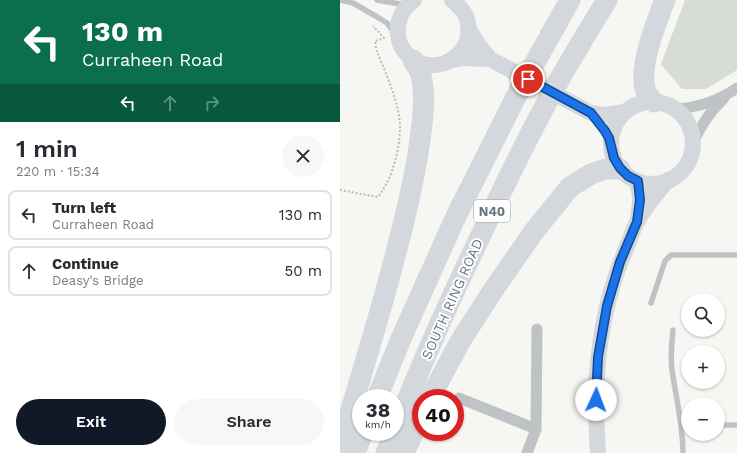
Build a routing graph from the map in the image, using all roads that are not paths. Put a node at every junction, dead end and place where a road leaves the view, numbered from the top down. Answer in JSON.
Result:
{"nodes":[{"id":1,"x":340,"y":0,"type":"edge"},
{"id":2,"x":377,"y":0,"type":"edge"},
{"id":3,"x":570,"y":0,"type":"edge"},
{"id":4,"x":607,"y":0,"type":"edge"},
{"id":5,"x":665,"y":0,"type":"edge"},
{"id":6,"x":457,"y":2,"type":"edge"},
{"id":7,"x":411,"y":3,"type":"edge"},
{"id":8,"x":468,"y":28,"type":"junction"},
{"id":9,"x":398,"y":37,"type":"junction"},
{"id":10,"x":490,"y":59,"type":"junction"},
{"id":11,"x":413,"y":60,"type":"junction"},
{"id":12,"x":451,"y":60,"type":"junction"},
{"id":13,"x":737,"y":88,"type":"edge"},
{"id":14,"x":727,"y":95,"type":"junction"},
{"id":15,"x":654,"y":102,"type":"junction"},
{"id":16,"x":675,"y":109,"type":"junction"},
{"id":17,"x":625,"y":112,"type":"junction"},
{"id":18,"x":591,"y":113,"type":"junction"},
{"id":19,"x":693,"y":143,"type":"junction"},
{"id":20,"x":611,"y":146,"type":"junction"},
{"id":21,"x":620,"y":168,"type":"junction"},
{"id":22,"x":668,"y":180,"type":"junction"},
{"id":23,"x":638,"y":181,"type":"junction"},
{"id":24,"x":637,"y":222,"type":"junction"},
{"id":25,"x":737,"y":255,"type":"edge"},
{"id":26,"x":651,"y":303,"type":"dead end"},
{"id":27,"x":537,"y":329,"type":"dead end"},
{"id":28,"x":673,"y":330,"type":"dead end"},
{"id":29,"x":381,"y":389,"type":"edge"},
{"id":30,"x":435,"y":389,"type":"edge"},
{"id":31,"x":464,"y":400,"type":"edge"},
{"id":32,"x":404,"y":408,"type":"edge"},
{"id":33,"x":681,"y":424,"type":"edge"},
{"id":34,"x":725,"y":425,"type":"edge"},
{"id":35,"x":737,"y":425,"type":"edge"},
{"id":36,"x":536,"y":429,"type":"junction"},
{"id":37,"x":412,"y":436,"type":"edge"},
{"id":38,"x":360,"y":441,"type":"edge"},
{"id":39,"x":391,"y":441,"type":"edge"},
{"id":40,"x":682,"y":441,"type":"edge"},
{"id":41,"x":340,"y":446,"type":"edge"},
{"id":42,"x":355,"y":453,"type":"edge"},
{"id":43,"x":386,"y":453,"type":"edge"},
{"id":44,"x":404,"y":453,"type":"edge"},
{"id":45,"x":527,"y":453,"type":"edge"},
{"id":46,"x":598,"y":453,"type":"edge"},
{"id":47,"x":683,"y":453,"type":"edge"}],
"edges":[{"from":1,"to":9,"type":"lane"},
{"from":2,"to":7,"type":"lane"},
{"from":3,"to":29,"type":"highway","number":"N40"},
{"from":4,"to":32,"type":"highway","name":"SOUTH RING ROAD","number":"N40"},
{"from":5,"to":15,"type":"highway"},
{"from":6,"to":8,"type":"street"},
{"from":7,"to":9,"type":"street"},
{"from":8,"to":10,"type":"street"},
{"from":8,"to":12,"type":"street"},
{"from":9,"to":11,"type":"street"},
{"from":10,"to":12,"type":"street"},
{"from":10,"to":18,"type":"street"},
{"from":11,"to":12,"type":"street"},
{"from":11,"to":41,"type":"highway"},
{"from":13,"to":14,"type":"street"},
{"from":14,"to":16,"type":"street"},
{"from":14,"to":19,"type":"street"},
{"from":15,"to":16,"type":"street"},
{"from":15,"to":17,"type":"street"},
{"from":16,"to":19,"type":"street"},
{"from":17,"to":18,"type":"street"},
{"from":17,"to":20,"type":"street"},
{"from":18,"to":20,"type":"street"},
{"from":19,"to":22,"type":"street"},
{"from":20,"to":21,"type":"street"},
{"from":21,"to":23,"type":"street"},
{"from":21,"to":30,"type":"highway"},
{"from":22,"to":23,"type":"street"},
{"from":22,"to":24,"type":"street"},
{"from":23,"to":24,"type":"street"},
{"from":24,"to":46,"type":"street"},
{"from":25,"to":26,"type":"lane"},
{"from":27,"to":36,"type":"street"},
{"from":28,"to":33,"type":"lane"},
{"from":31,"to":36,"type":"street"},
{"from":34,"to":35,"type":"lane"},
{"from":36,"to":45,"type":"street"},
{"from":37,"to":44,"type":"highway"},
{"from":38,"to":42,"type":"highway"},
{"from":39,"to":43,"type":"highway","name":"SOUTH RING ROAD","number":"N40"},
{"from":40,"to":47,"type":"lane"}]}
